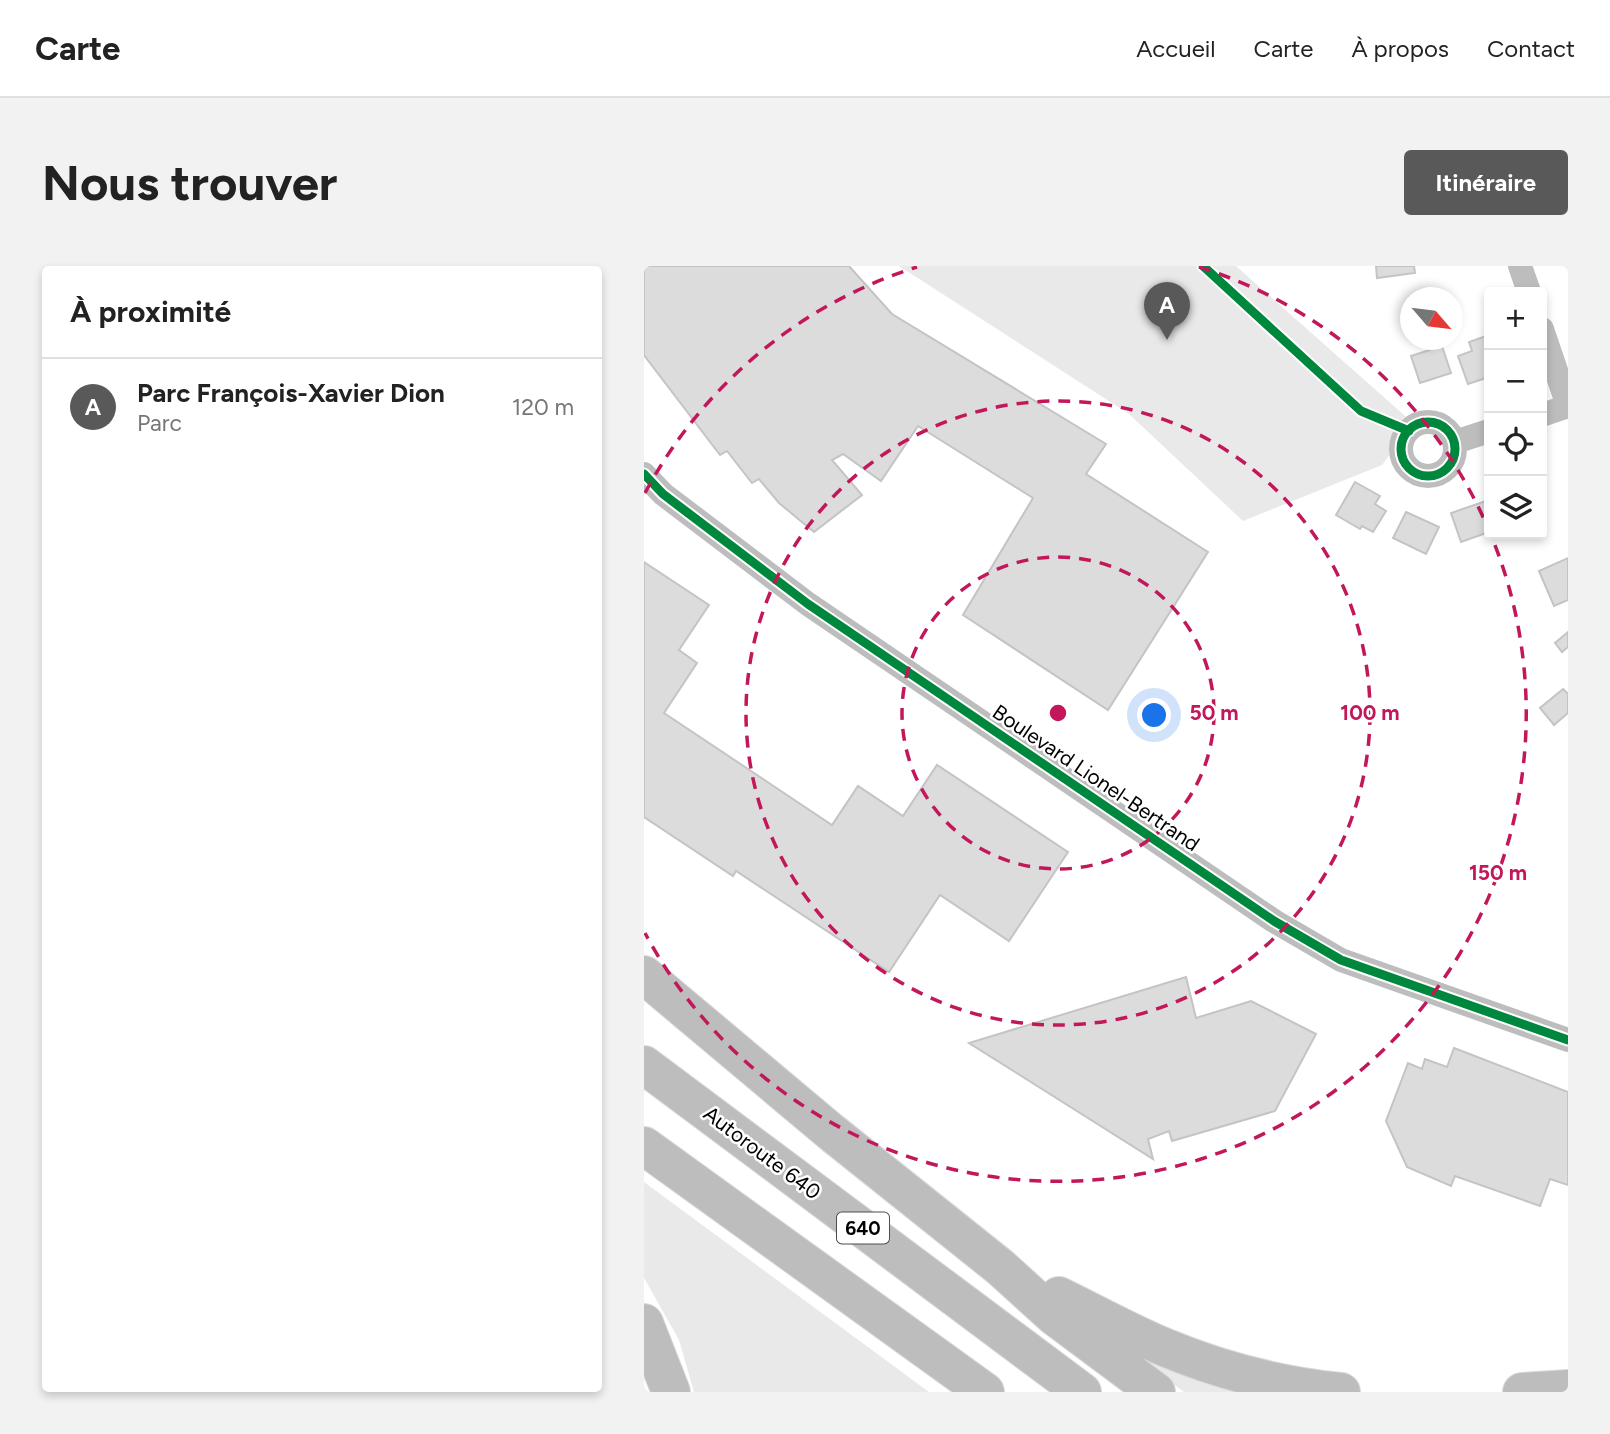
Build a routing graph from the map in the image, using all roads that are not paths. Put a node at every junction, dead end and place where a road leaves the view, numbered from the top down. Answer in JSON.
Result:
{"nodes":[{"id":1,"x":1520,"y":266,"type":"edge"},
{"id":2,"x":1527,"y":287,"type":"edge"},
{"id":3,"x":1547,"y":344,"type":"edge"},
{"id":4,"x":1547,"y":413,"type":"edge"},
{"id":5,"x":1484,"y":433,"type":"edge"},
{"id":6,"x":1455,"y":442,"type":"dead end"},
{"id":7,"x":644,"y":474,"type":"edge"},
{"id":8,"x":644,"y":975,"type":"edge"},
{"id":9,"x":1568,"y":1040,"type":"edge"},
{"id":10,"x":644,"y":1065,"type":"edge"},
{"id":11,"x":644,"y":1146,"type":"edge"},
{"id":12,"x":1000,"y":1267,"type":"junction"},
{"id":13,"x":644,"y":1323,"type":"edge"},
{"id":14,"x":1568,"y":1389,"type":"edge"},
{"id":15,"x":671,"y":1392,"type":"edge"},
{"id":16,"x":985,"y":1392,"type":"edge"},
{"id":17,"x":1082,"y":1392,"type":"edge"},
{"id":18,"x":1156,"y":1392,"type":"edge"},
{"id":19,"x":1340,"y":1392,"type":"edge"},
{"id":20,"x":1522,"y":1392,"type":"edge"}],
"edges":[{"from":1,"to":2,"type":"street"},
{"from":3,"to":4,"type":"street"},
{"from":5,"to":6,"type":"street"},
{"from":7,"to":9,"type":"street","name":"Boulevard Lionel-Bertrand"},
{"from":8,"to":12,"type":"highway"},
{"from":10,"to":17,"type":"highway","name":"Autoroute 640","number":"640"},
{"from":11,"to":16,"type":"highway"},
{"from":12,"to":18,"type":"highway"},
{"from":12,"to":19,"type":"highway"},
{"from":13,"to":15,"type":"highway"},
{"from":14,"to":20,"type":"highway"}]}
